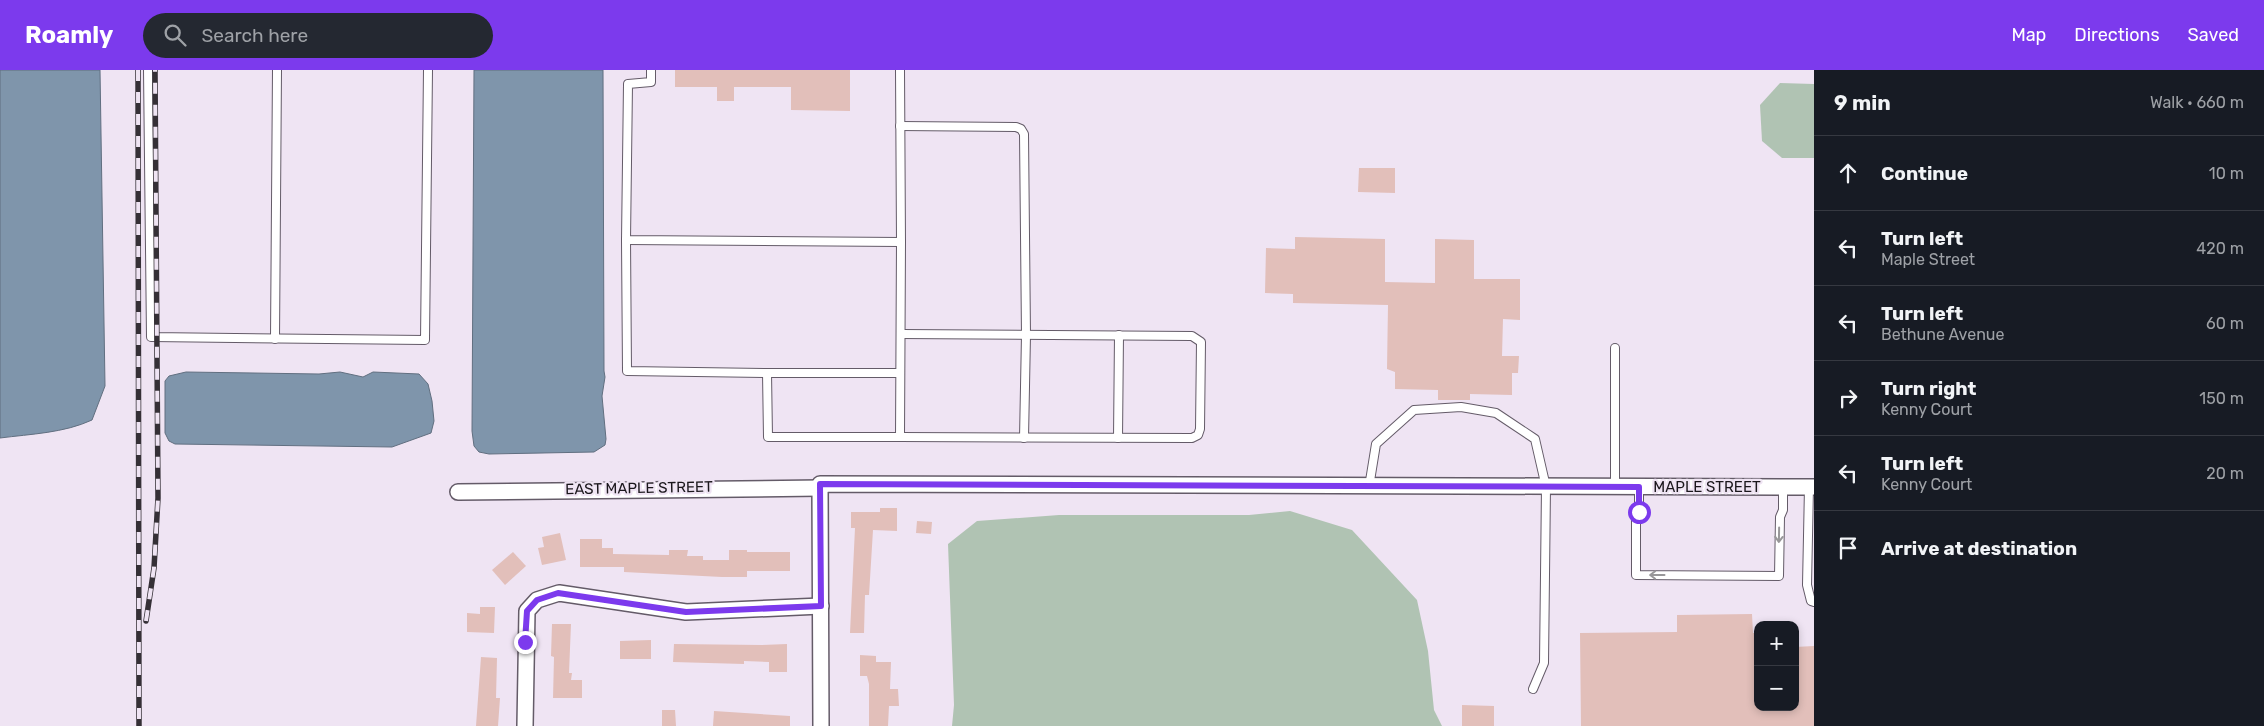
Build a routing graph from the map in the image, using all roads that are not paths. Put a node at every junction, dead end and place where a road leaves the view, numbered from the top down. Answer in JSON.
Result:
{"nodes":[{"id":1,"x":148,"y":70,"type":"edge"},
{"id":2,"x":277,"y":70,"type":"edge"},
{"id":3,"x":428,"y":70,"type":"edge"},
{"id":4,"x":651,"y":70,"type":"edge"},
{"id":5,"x":900,"y":70,"type":"edge"},
{"id":6,"x":900,"y":126,"type":"junction"},
{"id":7,"x":626,"y":240,"type":"junction"},
{"id":8,"x":901,"y":242,"type":"junction"},
{"id":9,"x":900,"y":334,"type":"junction"},
{"id":10,"x":1026,"y":335,"type":"junction"},
{"id":11,"x":1119,"y":335,"type":"junction"},
{"id":12,"x":275,"y":339,"type":"junction"},
{"id":13,"x":1615,"y":348,"type":"dead end"},
{"id":14,"x":767,"y":373,"type":"junction"},
{"id":15,"x":900,"y":373,"type":"junction"},
{"id":16,"x":900,"y":437,"type":"junction"},
{"id":17,"x":1024,"y":438,"type":"junction"},
{"id":18,"x":1118,"y":438,"type":"junction"},
{"id":19,"x":821,"y":486,"type":"junction"},
{"id":20,"x":1546,"y":487,"type":"junction"},
{"id":21,"x":1615,"y":487,"type":"junction"},
{"id":22,"x":1639,"y":487,"type":"junction"},
{"id":23,"x":1783,"y":487,"type":"junction"},
{"id":24,"x":1812,"y":487,"type":"edge"},
{"id":25,"x":1368,"y":488,"type":"junction"},
{"id":26,"x":458,"y":492,"type":"dead end"},
{"id":27,"x":1811,"y":530,"type":"edge"},
{"id":28,"x":1811,"y":566,"type":"edge"},
{"id":29,"x":1814,"y":602,"type":"edge"},
{"id":30,"x":821,"y":606,"type":"junction"},
{"id":31,"x":1534,"y":689,"type":"dead end"},
{"id":32,"x":524,"y":726,"type":"edge"},
{"id":33,"x":821,"y":726,"type":"edge"}],
"edges":[{"from":1,"to":12,"type":"lane"},
{"from":2,"to":12,"type":"lane"},
{"from":3,"to":12,"type":"lane"},
{"from":4,"to":7,"type":"lane"},
{"from":5,"to":6,"type":"lane"},
{"from":6,"to":8,"type":"lane"},
{"from":6,"to":10,"type":"lane"},
{"from":7,"to":8,"type":"lane"},
{"from":7,"to":14,"type":"lane"},
{"from":8,"to":9,"type":"lane"},
{"from":9,"to":10,"type":"lane"},
{"from":9,"to":15,"type":"lane"},
{"from":10,"to":11,"type":"lane"},
{"from":10,"to":17,"type":"lane"},
{"from":11,"to":18,"type":"lane"},
{"from":11,"to":18,"type":"lane"},
{"from":13,"to":21,"type":"lane"},
{"from":14,"to":15,"type":"lane"},
{"from":14,"to":16,"type":"lane"},
{"from":15,"to":16,"type":"lane"},
{"from":16,"to":17,"type":"lane"},
{"from":17,"to":18,"type":"lane"},
{"from":19,"to":25,"type":"street","name":"MAPLE STREET"},
{"from":19,"to":26,"type":"street","name":"EAST MAPLE STREET"},
{"from":19,"to":30,"type":"street"},
{"from":20,"to":21,"type":"street","name":"MAPLE STREET"},
{"from":20,"to":25,"type":"street","name":"MAPLE STREET"},
{"from":20,"to":25,"type":"lane"},
{"from":20,"to":31,"type":"lane"},
{"from":21,"to":22,"type":"street","name":"MAPLE STREET"},
{"from":22,"to":23,"type":"street","name":"MAPLE STREET"},
{"from":23,"to":22,"type":"lane","one_way":true},
{"from":23,"to":24,"type":"street","name":"MAPLE STREET"},
{"from":24,"to":27,"type":"lane"},
{"from":27,"to":28,"type":"lane"},
{"from":28,"to":29,"type":"lane"},
{"from":30,"to":32,"type":"street"},
{"from":30,"to":33,"type":"street"}]}
